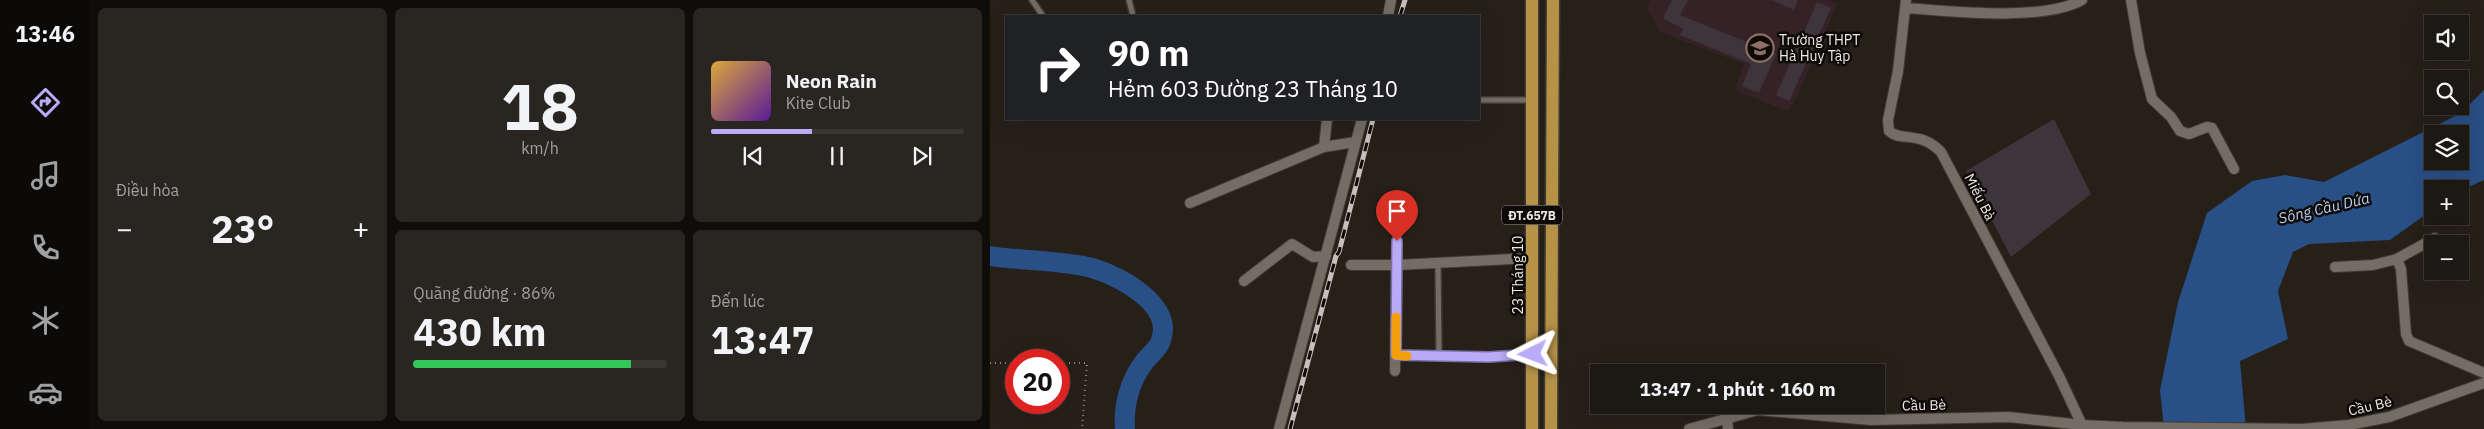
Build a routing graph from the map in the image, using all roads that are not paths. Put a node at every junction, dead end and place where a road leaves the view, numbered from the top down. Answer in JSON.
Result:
{"nodes":[{"id":1,"x":1032,"y":0,"type":"edge"},
{"id":2,"x":1129,"y":0,"type":"edge"},
{"id":3,"x":1391,"y":0,"type":"edge"},
{"id":4,"x":1532,"y":0,"type":"edge"},
{"id":5,"x":1552,"y":0,"type":"edge"},
{"id":6,"x":2082,"y":0,"type":"edge"},
{"id":7,"x":2131,"y":0,"type":"edge"},
{"id":8,"x":1906,"y":4,"type":"edge"},
{"id":9,"x":1042,"y":15,"type":"edge"},
{"id":10,"x":1134,"y":15,"type":"edge"},
{"id":11,"x":1388,"y":15,"type":"edge"},
{"id":12,"x":1480,"y":100,"type":"edge"},
{"id":13,"x":1532,"y":100,"type":"junction"},
{"id":14,"x":1327,"y":120,"type":"edge"},
{"id":15,"x":1362,"y":120,"type":"edge"},
{"id":16,"x":1355,"y":142,"type":"junction"},
{"id":17,"x":1324,"y":147,"type":"junction"},
{"id":18,"x":2234,"y":169,"type":"dead end"},
{"id":19,"x":1190,"y":203,"type":"dead end"},
{"id":20,"x":1397,"y":241,"type":"dead end"},
{"id":21,"x":2424,"y":244,"type":"edge"},
{"id":22,"x":1326,"y":256,"type":"junction"},
{"id":23,"x":1533,"y":258,"type":"junction"},
{"id":24,"x":2397,"y":259,"type":"junction"},
{"id":25,"x":1438,"y":264,"type":"junction"},
{"id":26,"x":1351,"y":265,"type":"dead end"},
{"id":27,"x":1398,"y":266,"type":"junction"},
{"id":28,"x":2335,"y":267,"type":"dead end"},
{"id":29,"x":1244,"y":281,"type":"dead end"},
{"id":30,"x":1533,"y":354,"type":"junction"},
{"id":31,"x":1396,"y":355,"type":"junction"},
{"id":32,"x":1439,"y":357,"type":"junction"},
{"id":33,"x":1395,"y":371,"type":"dead end"},
{"id":34,"x":2484,"y":373,"type":"edge"},
{"id":35,"x":2484,"y":382,"type":"edge"},
{"id":36,"x":1727,"y":424,"type":"edge"},
{"id":37,"x":1855,"y":424,"type":"edge"},
{"id":38,"x":1941,"y":424,"type":"edge"},
{"id":39,"x":2082,"y":425,"type":"junction"},
{"id":40,"x":2126,"y":428,"type":"edge"},
{"id":41,"x":2256,"y":428,"type":"edge"},
{"id":42,"x":1279,"y":429,"type":"edge"},
{"id":43,"x":1532,"y":429,"type":"edge"},
{"id":44,"x":1551,"y":429,"type":"edge"},
{"id":45,"x":1689,"y":429,"type":"edge"}],
"edges":[{"from":1,"to":9,"type":"lane"},
{"from":2,"to":10,"type":"lane"},
{"from":3,"to":11,"type":"street"},
{"from":4,"to":13,"type":"main road","name":"23 Tháng 10","number":"ĐT.657B"},
{"from":5,"to":44,"type":"main road","number":"ĐT.657B"},
{"from":6,"to":8,"type":"street"},
{"from":7,"to":18,"type":"street"},
{"from":8,"to":39,"type":"street","name":"Miếu Bà"},
{"from":12,"to":13,"type":"lane"},
{"from":13,"to":23,"type":"main road","name":"23 Tháng 10","number":"ĐT.657B"},
{"from":14,"to":17,"type":"street"},
{"from":15,"to":16,"type":"street"},
{"from":16,"to":17,"type":"street"},
{"from":16,"to":22,"type":"street"},
{"from":17,"to":19,"type":"street"},
{"from":20,"to":27,"type":"street"},
{"from":21,"to":24,"type":"street"},
{"from":22,"to":29,"type":"street"},
{"from":22,"to":42,"type":"street"},
{"from":23,"to":25,"type":"street"},
{"from":23,"to":30,"type":"main road","name":"23 Tháng 10","number":"ĐT.657B"},
{"from":24,"to":28,"type":"street"},
{"from":24,"to":34,"type":"street"},
{"from":25,"to":27,"type":"street"},
{"from":25,"to":32,"type":"lane"},
{"from":26,"to":27,"type":"street"},
{"from":27,"to":31,"type":"street"},
{"from":30,"to":32,"type":"lane"},
{"from":30,"to":43,"type":"main road","name":"23 Tháng 10","number":"ĐT.657B"},
{"from":31,"to":32,"type":"lane"},
{"from":31,"to":33,"type":"street"},
{"from":35,"to":41,"type":"street","name":"Cầu Bè"},
{"from":36,"to":37,"type":"street","name":"Cầu Bè"},
{"from":36,"to":45,"type":"street","name":"Cầu Bè"},
{"from":37,"to":38,"type":"street","name":"Cầu Bè"},
{"from":38,"to":39,"type":"street","name":"Cầu Bè"},
{"from":39,"to":40,"type":"street","name":"Cầu Bè"},
{"from":40,"to":41,"type":"street","name":"Cầu Bè"}]}
